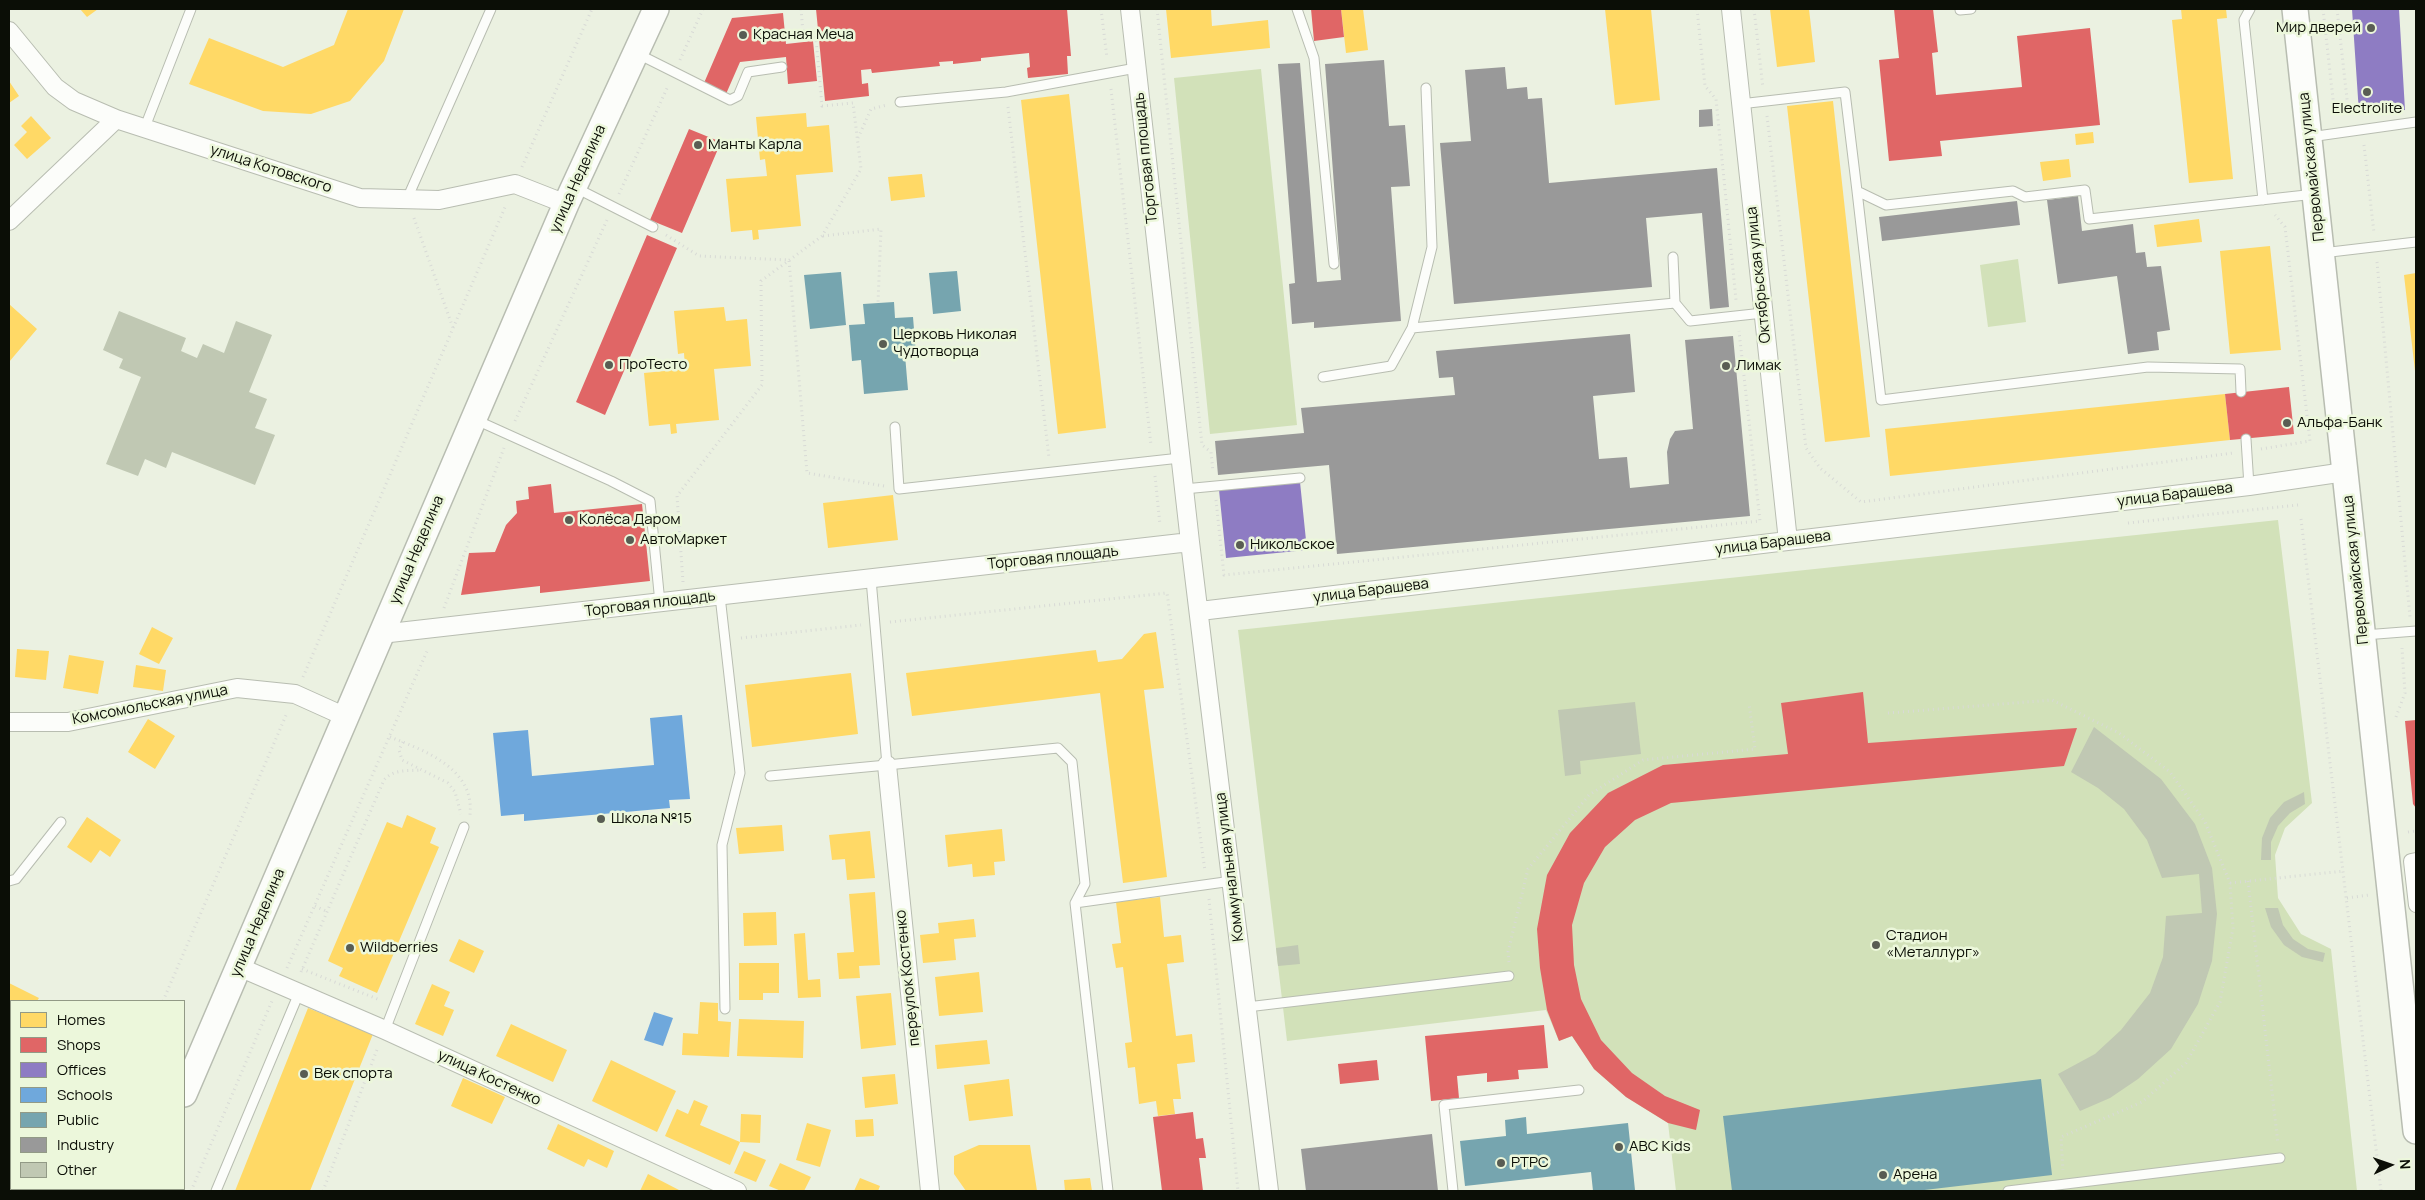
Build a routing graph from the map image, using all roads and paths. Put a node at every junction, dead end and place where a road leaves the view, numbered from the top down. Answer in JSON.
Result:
{"nodes":[{"id":1,"x":191,"y":9,"type":"edge"},
{"id":2,"x":491,"y":9,"type":"edge"},
{"id":3,"x":592,"y":9,"type":"edge"},
{"id":4,"x":656,"y":9,"type":"edge"},
{"id":5,"x":801,"y":9,"type":"edge"},
{"id":6,"x":1101,"y":9,"type":"edge"},
{"id":7,"x":1130,"y":9,"type":"edge"},
{"id":8,"x":1158,"y":9,"type":"edge"},
{"id":9,"x":1297,"y":9,"type":"edge"},
{"id":10,"x":1697,"y":9,"type":"edge"},
{"id":11,"x":1731,"y":9,"type":"edge"},
{"id":12,"x":1754,"y":9,"type":"edge"},
{"id":13,"x":1971,"y":9,"type":"edge"},
{"id":14,"x":2250,"y":9,"type":"edge"},
{"id":15,"x":2295,"y":9,"type":"edge"},
{"id":16,"x":2323,"y":9,"type":"edge"},
{"id":17,"x":2338,"y":9,"type":"edge"},
{"id":18,"x":1960,"y":10,"type":"dead end"},
{"id":19,"x":9,"y":31,"type":"edge"},
{"id":20,"x":636,"y":53,"type":"junction"},
{"id":21,"x":782,"y":68,"type":"dead end"},
{"id":22,"x":1136,"y":68,"type":"junction"},
{"id":23,"x":1109,"y":73,"type":"junction"},
{"id":24,"x":1426,"y":88,"type":"dead end"},
{"id":25,"x":1006,"y":92,"type":"junction"},
{"id":26,"x":1765,"y":100,"type":"junction"},
{"id":27,"x":900,"y":102,"type":"joint"},
{"id":28,"x":1740,"y":104,"type":"junction"},
{"id":29,"x":116,"y":119,"type":"junction"},
{"id":30,"x":2416,"y":122,"type":"edge"},
{"id":31,"x":145,"y":127,"type":"junction"},
{"id":32,"x":2362,"y":130,"type":"junction"},
{"id":33,"x":2351,"y":131,"type":"junction"},
{"id":34,"x":2337,"y":133,"type":"junction"},
{"id":35,"x":2309,"y":137,"type":"junction"},
{"id":36,"x":858,"y":138,"type":"junction"},
{"id":37,"x":515,"y":184,"type":"junction"},
{"id":38,"x":1857,"y":191,"type":"junction"},
{"id":39,"x":2315,"y":194,"type":"junction"},
{"id":40,"x":570,"y":196,"type":"junction"},
{"id":41,"x":407,"y":199,"type":"junction"},
{"id":42,"x":2263,"y":200,"type":"junction"},
{"id":43,"x":9,"y":221,"type":"edge"},
{"id":44,"x":653,"y":227,"type":"joint"},
{"id":45,"x":822,"y":236,"type":"junction"},
{"id":46,"x":2416,"y":242,"type":"edge"},
{"id":47,"x":2376,"y":247,"type":"junction"},
{"id":48,"x":2321,"y":253,"type":"junction"},
{"id":49,"x":1672,"y":257,"type":"dead end"},
{"id":50,"x":789,"y":260,"type":"junction"},
{"id":51,"x":1334,"y":264,"type":"dead end"},
{"id":52,"x":878,"y":303,"type":"dead end"},
{"id":53,"x":1675,"y":303,"type":"junction"},
{"id":54,"x":1763,"y":313,"type":"junction"},
{"id":55,"x":1738,"y":316,"type":"junction"},
{"id":56,"x":453,"y":328,"type":"junction"},
{"id":57,"x":1412,"y":328,"type":"junction"},
{"id":58,"x":1323,"y":377,"type":"dead end"},
{"id":59,"x":2241,"y":392,"type":"dead end"},
{"id":60,"x":474,"y":419,"type":"junction"},
{"id":61,"x":895,"y":427,"type":"dead end"},
{"id":62,"x":509,"y":434,"type":"junction"},
{"id":63,"x":2246,"y":439,"type":"dead end"},
{"id":64,"x":2247,"y":451,"type":"junction"},
{"id":65,"x":1180,"y":458,"type":"junction"},
{"id":66,"x":1153,"y":461,"type":"junction"},
{"id":67,"x":1050,"y":472,"type":"junction"},
{"id":68,"x":2345,"y":472,"type":"junction"},
{"id":69,"x":1300,"y":478,"type":"dead end"},
{"id":70,"x":1215,"y":486,"type":"junction"},
{"id":71,"x":2249,"y":486,"type":"junction"},
{"id":72,"x":899,"y":489,"type":"junction"},
{"id":73,"x":1184,"y":489,"type":"junction"},
{"id":74,"x":2301,"y":519,"type":"dead end"},
{"id":75,"x":1160,"y":525,"type":"dead end"},
{"id":76,"x":1788,"y":541,"type":"junction"},
{"id":77,"x":1190,"y":542,"type":"junction"},
{"id":78,"x":871,"y":579,"type":"junction"},
{"id":79,"x":720,"y":596,"type":"junction"},
{"id":80,"x":684,"y":600,"type":"junction"},
{"id":81,"x":660,"y":603,"type":"junction"},
{"id":82,"x":1200,"y":611,"type":"junction"},
{"id":83,"x":875,"y":623,"type":"junction"},
{"id":84,"x":437,"y":628,"type":"junction"},
{"id":85,"x":2414,"y":631,"type":"edge"},
{"id":86,"x":381,"y":634,"type":"junction"},
{"id":87,"x":2362,"y":635,"type":"junction"},
{"id":88,"x":725,"y":640,"type":"junction"},
{"id":89,"x":295,"y":694,"type":"junction"},
{"id":90,"x":1749,"y":703,"type":"dead end"},
{"id":91,"x":1888,"y":713,"type":"dead end"},
{"id":92,"x":346,"y":717,"type":"junction"},
{"id":93,"x":2394,"y":720,"type":"dead end"},
{"id":94,"x":9,"y":722,"type":"edge"},
{"id":95,"x":390,"y":737,"type":"junction"},
{"id":96,"x":403,"y":742,"type":"junction"},
{"id":97,"x":887,"y":765,"type":"junction"},
{"id":98,"x":421,"y":770,"type":"junction"},
{"id":99,"x":770,"y":776,"type":"dead end"},
{"id":100,"x":61,"y":822,"type":"dead end"},
{"id":101,"x":2407,"y":823,"type":"dead end"},
{"id":102,"x":464,"y":826,"type":"junction"},
{"id":103,"x":2408,"y":832,"type":"junction"},
{"id":104,"x":2416,"y":832,"type":"edge"},
{"id":105,"x":2414,"y":860,"type":"edge"},
{"id":106,"x":2344,"y":870,"type":"junction"},
{"id":107,"x":9,"y":880,"type":"edge"},
{"id":108,"x":1232,"y":881,"type":"junction"},
{"id":109,"x":2248,"y":881,"type":"junction"},
{"id":110,"x":2230,"y":883,"type":"junction"},
{"id":111,"x":1207,"y":884,"type":"junction"},
{"id":112,"x":1074,"y":903,"type":"junction"},
{"id":113,"x":2416,"y":905,"type":"edge"},
{"id":114,"x":315,"y":906,"type":"junction"},
{"id":115,"x":328,"y":912,"type":"junction"},
{"id":116,"x":239,"y":967,"type":"junction"},
{"id":117,"x":302,"y":969,"type":"junction"},
{"id":118,"x":1509,"y":976,"type":"joint"},
{"id":119,"x":291,"y":989,"type":"junction"},
{"id":120,"x":162,"y":1000,"type":"edge"},
{"id":121,"x":395,"y":1006,"type":"junction"},
{"id":122,"x":1247,"y":1007,"type":"junction"},
{"id":123,"x":725,"y":1009,"type":"dead end"},
{"id":124,"x":384,"y":1030,"type":"junction"},
{"id":125,"x":1579,"y":1090,"type":"dead end"},
{"id":126,"x":185,"y":1092,"type":"edge"},
{"id":127,"x":2415,"y":1106,"type":"edge"},
{"id":128,"x":2416,"y":1131,"type":"edge"},
{"id":129,"x":2280,"y":1158,"type":"joint"},
{"id":130,"x":2064,"y":1184,"type":"junction"},
{"id":131,"x":191,"y":1191,"type":"edge"},
{"id":132,"x":216,"y":1191,"type":"edge"},
{"id":133,"x":323,"y":1191,"type":"edge"},
{"id":134,"x":738,"y":1191,"type":"edge"},
{"id":135,"x":930,"y":1191,"type":"edge"},
{"id":136,"x":1108,"y":1191,"type":"edge"},
{"id":137,"x":1238,"y":1191,"type":"edge"},
{"id":138,"x":1269,"y":1191,"type":"edge"},
{"id":139,"x":1453,"y":1191,"type":"edge"},
{"id":140,"x":2008,"y":1191,"type":"edge"},
{"id":141,"x":2382,"y":1191,"type":"edge"}],
"edges":[{"from":1,"to":31,"type":"lane"},
{"from":2,"to":41,"type":"lane"},
{"from":3,"to":37,"type":"path"},
{"from":4,"to":20,"type":"main road","name":"улица Неделина"},
{"from":5,"to":36,"type":"path"},
{"from":6,"to":23,"type":"path"},
{"from":7,"to":22,"type":"street","name":"Торговая площадь"},
{"from":8,"to":70,"type":"path"},
{"from":9,"to":51,"type":"lane"},
{"from":10,"to":55,"type":"path"},
{"from":11,"to":28,"type":"street","name":"Октябрьская улица"},
{"from":12,"to":26,"type":"path"},
{"from":13,"to":18,"type":"lane"},
{"from":14,"to":42,"type":"lane"},
{"from":15,"to":35,"type":"main road","name":"Первомайская улица"},
{"from":16,"to":34,"type":"path"},
{"from":17,"to":33,"type":"path"},
{"from":19,"to":29,"type":"street","name":"улица Котовского"},
{"from":20,"to":21,"type":"lane"},
{"from":20,"to":40,"type":"main road","name":"улица Неделина"},
{"from":22,"to":23,"type":"lane"},
{"from":22,"to":65,"type":"street","name":"Торговая площадь"},
{"from":23,"to":25,"type":"lane"},
{"from":23,"to":66,"type":"path"},
{"from":24,"to":57,"type":"lane"},
{"from":25,"to":27,"type":"lane"},
{"from":25,"to":67,"type":"path"},
{"from":26,"to":28,"type":"lane"},
{"from":26,"to":38,"type":"lane"},
{"from":26,"to":64,"type":"path"},
{"from":27,"to":36,"type":"path"},
{"from":28,"to":54,"type":"street","name":"Октябрьская улица"},
{"from":29,"to":31,"type":"street","name":"улица Котовского"},
{"from":29,"to":43,"type":"street"},
{"from":30,"to":32,"type":"lane"},
{"from":31,"to":41,"type":"street","name":"улица Котовского"},
{"from":32,"to":33,"type":"lane"},
{"from":32,"to":47,"type":"path"},
{"from":33,"to":34,"type":"lane"},
{"from":34,"to":35,"type":"lane"},
{"from":35,"to":39,"type":"main road","name":"Первомайская улица"},
{"from":36,"to":45,"type":"path"},
{"from":37,"to":40,"type":"street"},
{"from":37,"to":41,"type":"street","name":"улица Котовского"},
{"from":37,"to":56,"type":"path"},
{"from":38,"to":42,"type":"lane"},
{"from":38,"to":59,"type":"lane"},
{"from":39,"to":42,"type":"lane"},
{"from":39,"to":48,"type":"main road","name":"Первомайская улица"},
{"from":40,"to":44,"type":"lane"},
{"from":40,"to":60,"type":"main road","name":"улица Неделина"},
{"from":41,"to":56,"type":"path"},
{"from":42,"to":64,"type":"path"},
{"from":44,"to":50,"type":"path"},
{"from":45,"to":50,"type":"path"},
{"from":45,"to":52,"type":"path"},
{"from":46,"to":47,"type":"lane"},
{"from":47,"to":48,"type":"lane"},
{"from":47,"to":85,"type":"path"},
{"from":48,"to":68,"type":"main road","name":"Первомайская улица"},
{"from":49,"to":53,"type":"lane"},
{"from":50,"to":72,"type":"path"},
{"from":50,"to":80,"type":"path"},
{"from":53,"to":55,"type":"lane"},
{"from":53,"to":57,"type":"lane"},
{"from":54,"to":55,"type":"lane"},
{"from":54,"to":76,"type":"street","name":"Октябрьская улица"},
{"from":55,"to":70,"type":"path"},
{"from":56,"to":89,"type":"path"},
{"from":57,"to":58,"type":"lane"},
{"from":60,"to":62,"type":"lane"},
{"from":60,"to":86,"type":"main road","name":"улица Неделина"},
{"from":61,"to":72,"type":"lane"},
{"from":62,"to":81,"type":"lane"},
{"from":62,"to":84,"type":"path"},
{"from":63,"to":64,"type":"lane"},
{"from":64,"to":71,"type":"lane"},
{"from":65,"to":66,"type":"lane"},
{"from":65,"to":73,"type":"street","name":"Торговая площадь"},
{"from":66,"to":67,"type":"lane"},
{"from":66,"to":75,"type":"path"},
{"from":67,"to":72,"type":"lane"},
{"from":68,"to":71,"type":"street","name":"улица Барашева"},
{"from":68,"to":87,"type":"main road","name":"Первомайская улица"},
{"from":69,"to":70,"type":"lane"},
{"from":70,"to":73,"type":"lane"},
{"from":71,"to":76,"type":"street","name":"улица Барашева"},
{"from":73,"to":77,"type":"street","name":"Торговая площадь"},
{"from":74,"to":106,"type":"path"},
{"from":76,"to":82,"type":"street","name":"улица Барашева"},
{"from":77,"to":78,"type":"street","name":"Торговая площадь"},
{"from":77,"to":82,"type":"street","name":"Коммунальная улица"},
{"from":78,"to":79,"type":"street","name":"Торговая площадь"},
{"from":78,"to":83,"type":"lane"},
{"from":79,"to":80,"type":"street","name":"Торговая площадь"},
{"from":79,"to":88,"type":"lane"},
{"from":80,"to":81,"type":"street","name":"Торговая площадь"},
{"from":81,"to":84,"type":"street","name":"Торговая площадь"},
{"from":82,"to":108,"type":"street","name":"Коммунальная улица"},
{"from":83,"to":88,"type":"path"},
{"from":83,"to":97,"type":"lane"},
{"from":83,"to":111,"type":"path"},
{"from":84,"to":86,"type":"street","name":"Торговая площадь"},
{"from":84,"to":95,"type":"path"},
{"from":85,"to":87,"type":"lane"},
{"from":85,"to":93,"type":"path"},
{"from":86,"to":92,"type":"main road","name":"улица Неделина"},
{"from":87,"to":127,"type":"main road","name":"Первомайская улица"},
{"from":88,"to":123,"type":"lane"},
{"from":89,"to":92,"type":"street","name":"Комсомольская улица"},
{"from":89,"to":94,"type":"street","name":"Комсомольская улица"},
{"from":89,"to":120,"type":"path"},
{"from":90,"to":118,"type":"path"},
{"from":91,"to":110,"type":"path"},
{"from":92,"to":116,"type":"main road","name":"улица Неделина"},
{"from":95,"to":96,"type":"path"},
{"from":95,"to":114,"type":"path"},
{"from":96,"to":98,"type":"path"},
{"from":96,"to":102,"type":"path"},
{"from":97,"to":99,"type":"lane"},
{"from":97,"to":112,"type":"lane"},
{"from":97,"to":135,"type":"street","name":"переулок Костенко"},
{"from":98,"to":102,"type":"path"},
{"from":98,"to":115,"type":"path"},
{"from":100,"to":107,"type":"lane"},
{"from":101,"to":103,"type":"path"},
{"from":102,"to":121,"type":"lane"},
{"from":103,"to":104,"type":"path"},
{"from":103,"to":105,"type":"path"},
{"from":105,"to":113,"type":"street"},
{"from":106,"to":109,"type":"path"},
{"from":106,"to":141,"type":"path"},
{"from":108,"to":111,"type":"lane"},
{"from":108,"to":122,"type":"street","name":"Коммунальная улица"},
{"from":109,"to":110,"type":"path"},
{"from":109,"to":129,"type":"path"},
{"from":110,"to":130,"type":"path"},
{"from":111,"to":112,"type":"lane"},
{"from":111,"to":137,"type":"path"},
{"from":112,"to":136,"type":"lane"},
{"from":114,"to":115,"type":"path"},
{"from":114,"to":119,"type":"path"},
{"from":115,"to":117,"type":"path"},
{"from":116,"to":119,"type":"street","name":"улица Костенко"},
{"from":116,"to":126,"type":"main road","name":"улица Неделина"},
{"from":117,"to":119,"type":"path"},
{"from":117,"to":121,"type":"path"},
{"from":118,"to":122,"type":"lane"},
{"from":119,"to":124,"type":"street","name":"улица Костенко"},
{"from":119,"to":131,"type":"path"},
{"from":119,"to":132,"type":"lane"},
{"from":121,"to":124,"type":"lane"},
{"from":122,"to":138,"type":"street","name":"Коммунальная улица"},
{"from":124,"to":133,"type":"path"},
{"from":124,"to":134,"type":"street","name":"улица Костенко"},
{"from":125,"to":139,"type":"lane"},
{"from":127,"to":128,"type":"main road","name":"Первомайская улица"},
{"from":129,"to":130,"type":"lane"},
{"from":130,"to":140,"type":"lane"}]}
